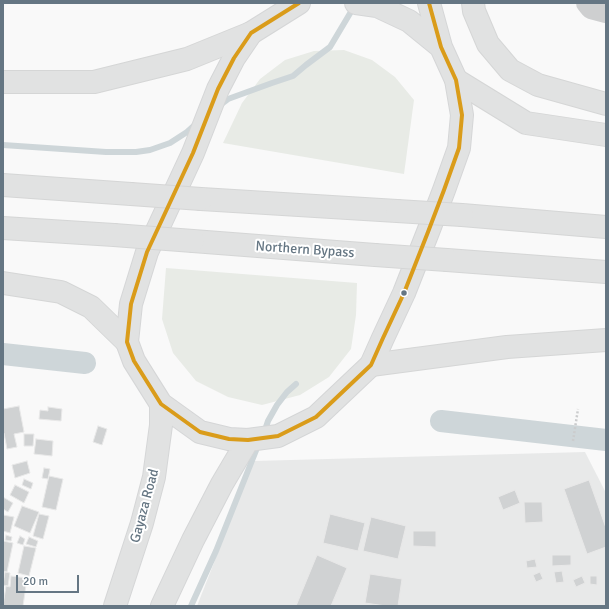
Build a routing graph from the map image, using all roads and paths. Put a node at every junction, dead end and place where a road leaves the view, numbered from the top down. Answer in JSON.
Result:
{"nodes":[{"id":1,"x":356,"y":3,"type":"edge"},
{"id":2,"x":429,"y":3,"type":"edge"},
{"id":3,"x":473,"y":3,"type":"edge"},
{"id":4,"x":587,"y":3,"type":"edge"},
{"id":5,"x":302,"y":4,"type":"edge"},
{"id":6,"x":606,"y":12,"type":"edge"},
{"id":7,"x":251,"y":33,"type":"junction"},
{"id":8,"x":440,"y":47,"type":"junction"},
{"id":9,"x":456,"y":80,"type":"junction"},
{"id":10,"x":3,"y":82,"type":"edge"},
{"id":11,"x":606,"y":104,"type":"edge"},
{"id":12,"x":606,"y":135,"type":"edge"},
{"id":13,"x":3,"y":186,"type":"edge"},
{"id":14,"x":606,"y":227,"type":"edge"},
{"id":15,"x":3,"y":228,"type":"edge"},
{"id":16,"x":606,"y":272,"type":"edge"},
{"id":17,"x":3,"y":283,"type":"edge"},
{"id":18,"x":606,"y":340,"type":"edge"},
{"id":19,"x":127,"y":342,"type":"junction"},
{"id":20,"x":371,"y":364,"type":"junction"},
{"id":21,"x":161,"y":404,"type":"junction"},
{"id":22,"x":578,"y":409,"type":"dead end"},
{"id":23,"x":248,"y":440,"type":"junction"},
{"id":24,"x":573,"y":441,"type":"dead end"},
{"id":25,"x":115,"y":606,"type":"edge"},
{"id":26,"x":162,"y":606,"type":"edge"}],
"edges":[{"from":1,"to":8,"type":"main road"},
{"from":2,"to":8,"type":"main road"},
{"from":3,"to":11,"type":"main road"},
{"from":4,"to":6,"type":"lane"},
{"from":5,"to":7,"type":"main road"},
{"from":7,"to":10,"type":"main road"},
{"from":7,"to":19,"type":"main road"},
{"from":8,"to":9,"type":"main road"},
{"from":9,"to":12,"type":"main road"},
{"from":9,"to":20,"type":"main road"},
{"from":13,"to":14,"type":"main road","bridge":true},
{"from":15,"to":16,"type":"main road","name":"Northern Bypass","bridge":true},
{"from":17,"to":19,"type":"main road"},
{"from":18,"to":20,"type":"main road"},
{"from":19,"to":21,"type":"main road"},
{"from":20,"to":23,"type":"main road"},
{"from":21,"to":23,"type":"main road"},
{"from":21,"to":25,"type":"main road","name":"Gayaza Road"},
{"from":22,"to":24,"type":"path"},
{"from":23,"to":26,"type":"main road"}]}
